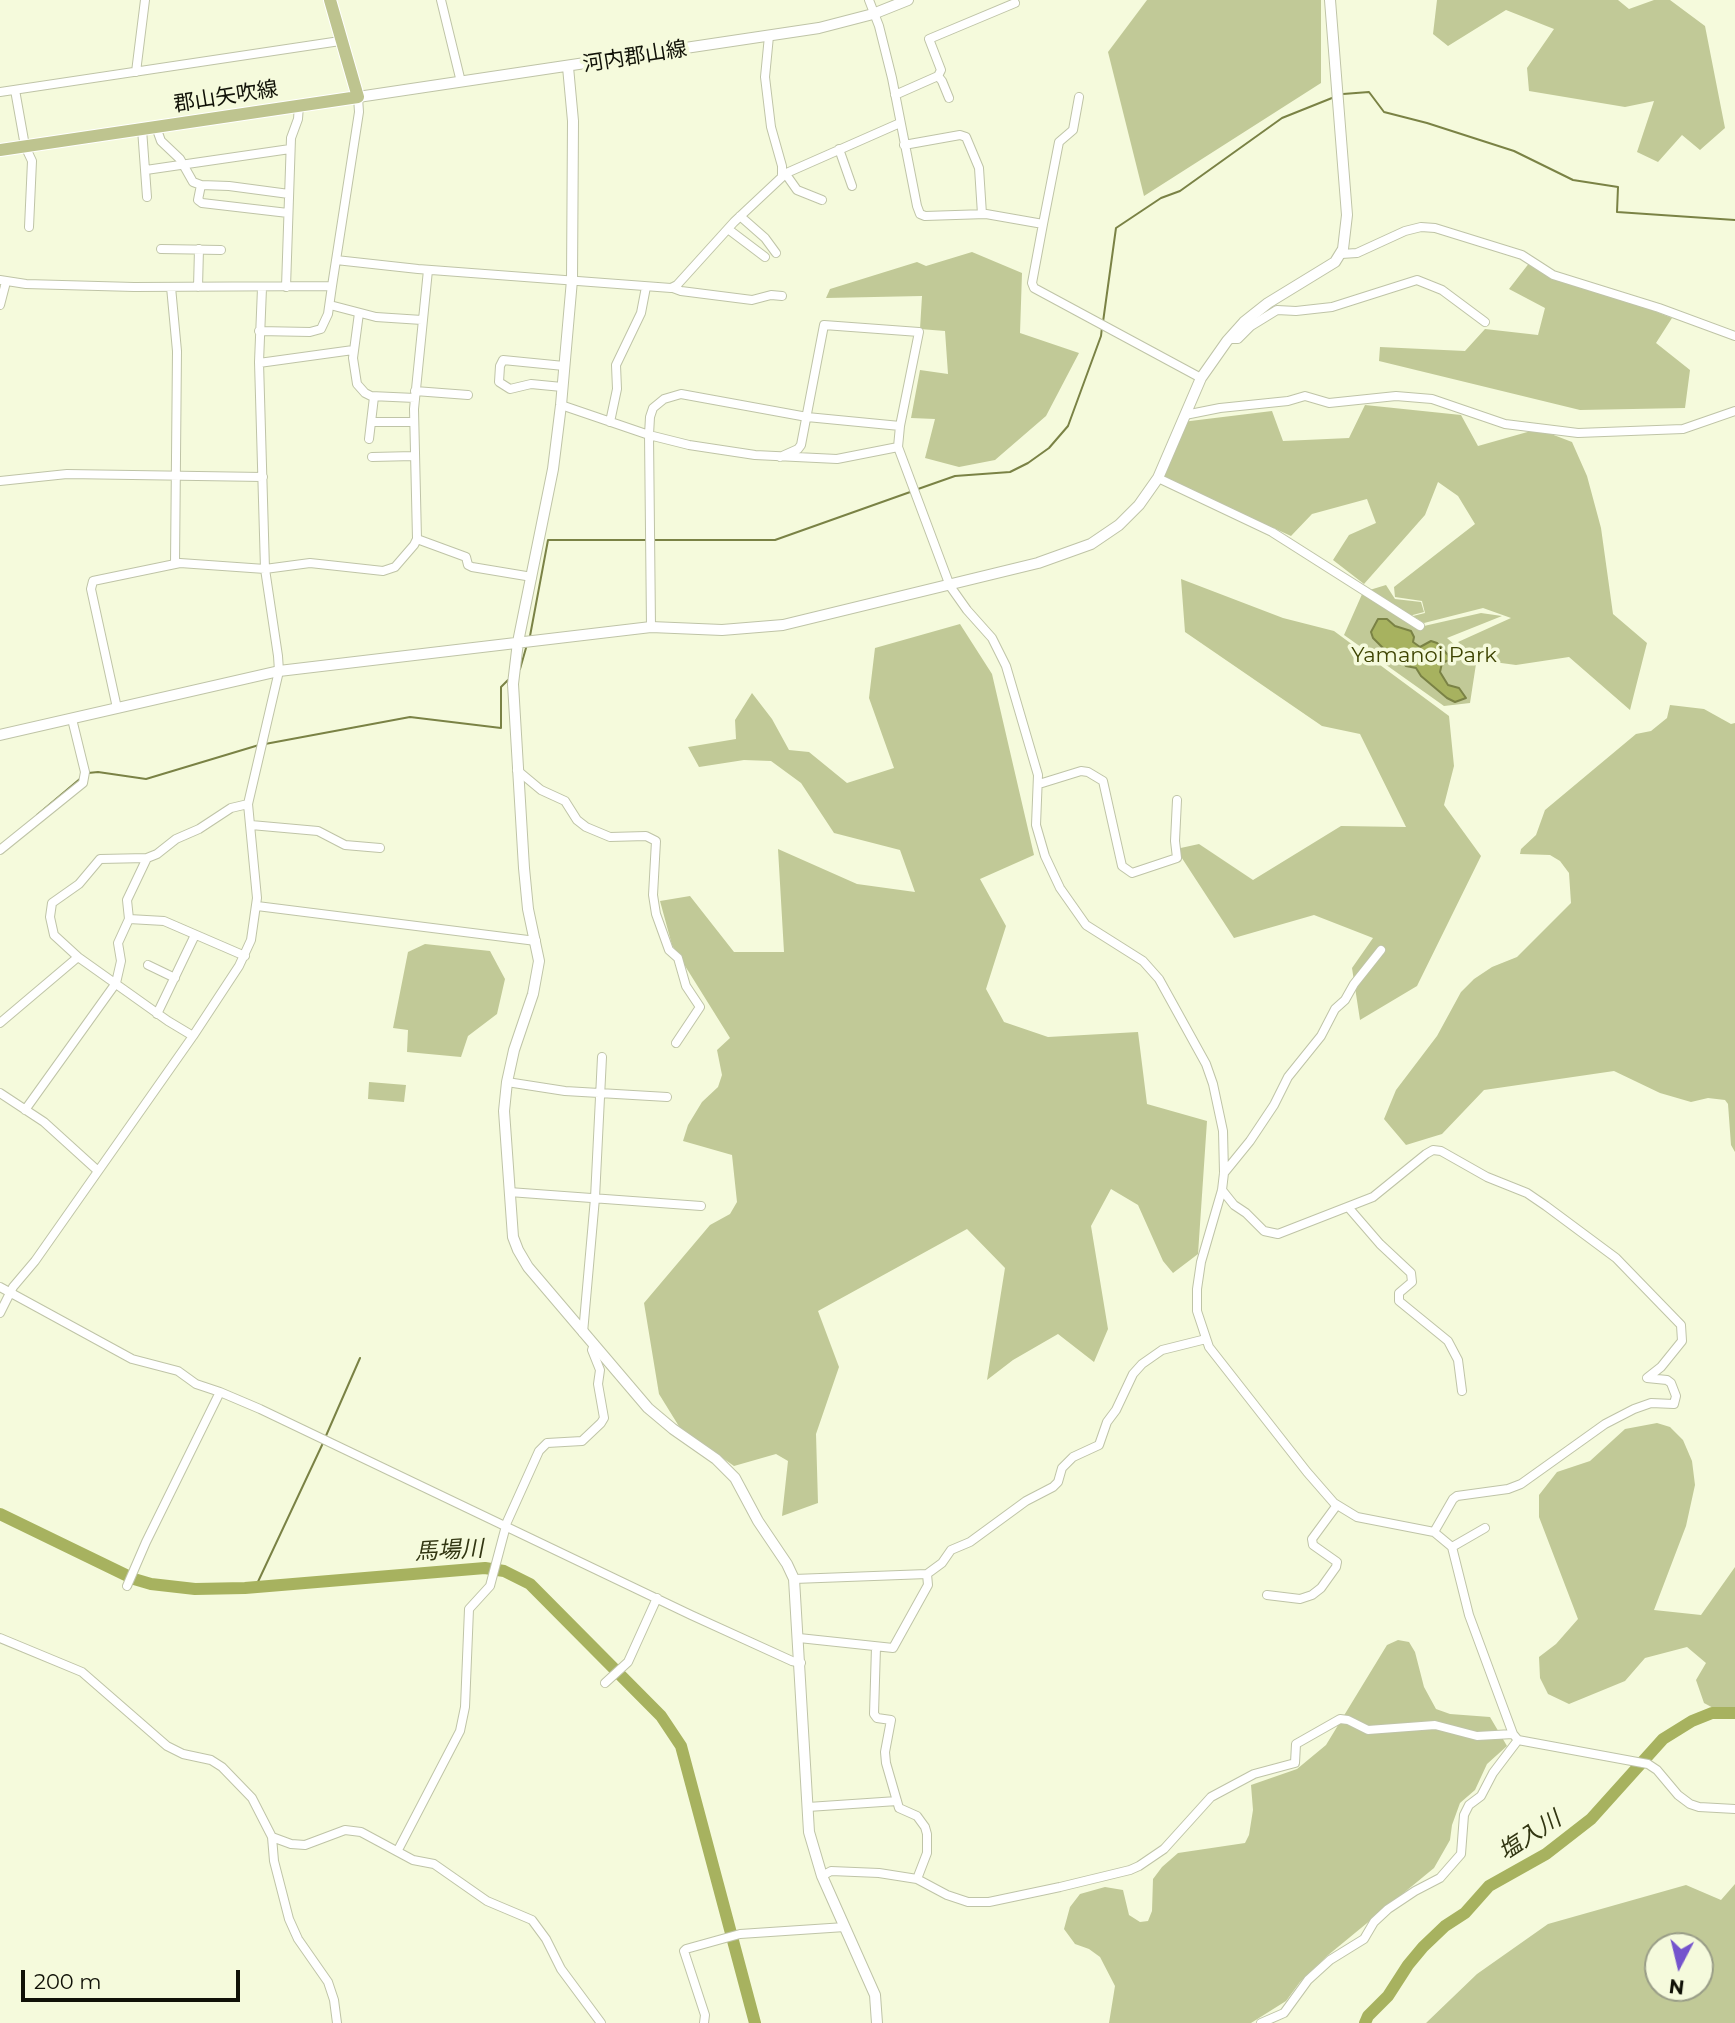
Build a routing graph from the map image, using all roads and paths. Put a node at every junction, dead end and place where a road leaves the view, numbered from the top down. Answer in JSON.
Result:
{"nodes":[{"id":1,"x":145,"y":0,"type":"edge"},
{"id":2,"x":330,"y":0,"type":"edge"},
{"id":3,"x":441,"y":0,"type":"edge"},
{"id":4,"x":869,"y":0,"type":"edge"},
{"id":5,"x":908,"y":0,"type":"edge"},
{"id":6,"x":1330,"y":0,"type":"edge"},
{"id":7,"x":1015,"y":3,"type":"dead end"},
{"id":8,"x":873,"y":14,"type":"junction"},
{"id":9,"x":769,"y":36,"type":"junction"},
{"id":10,"x":340,"y":41,"type":"junction"},
{"id":11,"x":568,"y":67,"type":"junction"},
{"id":12,"x":136,"y":72,"type":"junction"},
{"id":13,"x":937,"y":76,"type":"junction"},
{"id":14,"x":461,"y":82,"type":"junction"},
{"id":15,"x":15,"y":90,"type":"junction"},
{"id":16,"x":0,"y":92,"type":"edge"},
{"id":17,"x":895,"y":95,"type":"junction"},
{"id":18,"x":358,"y":97,"type":"junction"},
{"id":19,"x":1079,"y":97,"type":"dead end"},
{"id":20,"x":949,"y":99,"type":"dead end"},
{"id":21,"x":299,"y":105,"type":"junction"},
{"id":22,"x":900,"y":123,"type":"junction"},
{"id":23,"x":156,"y":127,"type":"junction"},
{"id":24,"x":142,"y":129,"type":"junction"},
{"id":25,"x":904,"y":145,"type":"junction"},
{"id":26,"x":25,"y":146,"type":"junction"},
{"id":27,"x":290,"y":149,"type":"junction"},
{"id":28,"x":839,"y":149,"type":"junction"},
{"id":29,"x":0,"y":150,"type":"edge"},
{"id":30,"x":184,"y":165,"type":"junction"},
{"id":31,"x":146,"y":170,"type":"junction"},
{"id":32,"x":784,"y":174,"type":"junction"},
{"id":33,"x":201,"y":185,"type":"junction"},
{"id":34,"x":852,"y":186,"type":"dead end"},
{"id":35,"x":289,"y":194,"type":"junction"},
{"id":36,"x":147,"y":197,"type":"dead end"},
{"id":37,"x":822,"y":200,"type":"dead end"},
{"id":38,"x":288,"y":214,"type":"junction"},
{"id":39,"x":982,"y":214,"type":"junction"},
{"id":40,"x":740,"y":216,"type":"junction"},
{"id":41,"x":1043,"y":224,"type":"junction"},
{"id":42,"x":29,"y":227,"type":"dead end"},
{"id":43,"x":728,"y":229,"type":"junction"},
{"id":44,"x":161,"y":249,"type":"dead end"},
{"id":45,"x":199,"y":249,"type":"junction"},
{"id":46,"x":221,"y":250,"type":"dead end"},
{"id":47,"x":776,"y":253,"type":"dead end"},
{"id":48,"x":1340,"y":254,"type":"junction"},
{"id":49,"x":765,"y":257,"type":"dead end"},
{"id":50,"x":336,"y":260,"type":"junction"},
{"id":51,"x":428,"y":270,"type":"junction"},
{"id":52,"x":572,"y":280,"type":"junction"},
{"id":53,"x":3,"y":281,"type":"edge"},
{"id":54,"x":331,"y":286,"type":"junction"},
{"id":55,"x":198,"y":287,"type":"junction"},
{"id":56,"x":286,"y":287,"type":"junction"},
{"id":57,"x":646,"y":287,"type":"junction"},
{"id":58,"x":172,"y":288,"type":"junction"},
{"id":59,"x":262,"y":288,"type":"junction"},
{"id":60,"x":673,"y":288,"type":"junction"},
{"id":61,"x":782,"y":296,"type":"dead end"},
{"id":62,"x":0,"y":305,"type":"edge"},
{"id":63,"x":330,"y":305,"type":"junction"},
{"id":64,"x":359,"y":313,"type":"junction"},
{"id":65,"x":422,"y":320,"type":"junction"},
{"id":66,"x":1485,"y":322,"type":"dead end"},
{"id":67,"x":259,"y":331,"type":"junction"},
{"id":68,"x":1735,"y":336,"type":"edge"},
{"id":69,"x":1229,"y":340,"type":"junction"},
{"id":70,"x":354,"y":349,"type":"junction"},
{"id":71,"x":259,"y":363,"type":"junction"},
{"id":72,"x":564,"y":366,"type":"junction"},
{"id":73,"x":1201,"y":378,"type":"junction"},
{"id":74,"x":562,"y":387,"type":"junction"},
{"id":75,"x":415,"y":394,"type":"junction"},
{"id":76,"x":468,"y":395,"type":"dead end"},
{"id":77,"x":374,"y":397,"type":"junction"},
{"id":78,"x":562,"y":405,"type":"junction"},
{"id":79,"x":1735,"y":411,"type":"edge"},
{"id":80,"x":1185,"y":415,"type":"junction"},
{"id":81,"x":807,"y":417,"type":"junction"},
{"id":82,"x":372,"y":422,"type":"junction"},
{"id":83,"x":414,"y":422,"type":"junction"},
{"id":84,"x":610,"y":422,"type":"junction"},
{"id":85,"x":900,"y":426,"type":"junction"},
{"id":86,"x":649,"y":435,"type":"junction"},
{"id":87,"x":369,"y":439,"type":"dead end"},
{"id":88,"x":898,"y":447,"type":"junction"},
{"id":89,"x":414,"y":456,"type":"junction"},
{"id":90,"x":372,"y":457,"type":"dead end"},
{"id":91,"x":780,"y":457,"type":"junction"},
{"id":92,"x":176,"y":476,"type":"junction"},
{"id":93,"x":263,"y":477,"type":"junction"},
{"id":94,"x":1158,"y":478,"type":"junction"},
{"id":95,"x":0,"y":481,"type":"edge"},
{"id":96,"x":417,"y":539,"type":"junction"},
{"id":97,"x":176,"y":564,"type":"junction"},
{"id":98,"x":265,"y":569,"type":"junction"},
{"id":99,"x":532,"y":577,"type":"junction"},
{"id":100,"x":950,"y":586,"type":"junction"},
{"id":101,"x":1420,"y":626,"type":"dead end"},
{"id":102,"x":651,"y":627,"type":"junction"},
{"id":103,"x":518,"y":642,"type":"junction"},
{"id":104,"x":279,"y":671,"type":"junction"},
{"id":105,"x":117,"y":708,"type":"junction"},
{"id":106,"x":72,"y":719,"type":"junction"},
{"id":107,"x":0,"y":736,"type":"edge"},
{"id":108,"x":517,"y":770,"type":"junction"},
{"id":109,"x":1039,"y":784,"type":"junction"},
{"id":110,"x":1177,"y":800,"type":"dead end"},
{"id":111,"x":248,"y":804,"type":"junction"},
{"id":112,"x":251,"y":825,"type":"junction"},
{"id":113,"x":380,"y":848,"type":"dead end"},
{"id":114,"x":0,"y":849,"type":"edge"},
{"id":115,"x":147,"y":858,"type":"junction"},
{"id":116,"x":257,"y":905,"type":"junction"},
{"id":117,"x":129,"y":919,"type":"junction"},
{"id":118,"x":195,"y":935,"type":"junction"},
{"id":119,"x":536,"y":941,"type":"junction"},
{"id":120,"x":1381,"y":950,"type":"dead end"},
{"id":121,"x":244,"y":956,"type":"junction"},
{"id":122,"x":78,"y":957,"type":"junction"},
{"id":123,"x":148,"y":965,"type":"dead end"},
{"id":124,"x":175,"y":978,"type":"junction"},
{"id":125,"x":116,"y":983,"type":"junction"},
{"id":126,"x":157,"y":1014,"type":"junction"},
{"id":127,"x":0,"y":1023,"type":"edge"},
{"id":128,"x":193,"y":1036,"type":"junction"},
{"id":129,"x":676,"y":1043,"type":"dead end"},
{"id":130,"x":602,"y":1057,"type":"dead end"},
{"id":131,"x":507,"y":1082,"type":"junction"},
{"id":132,"x":0,"y":1093,"type":"edge"},
{"id":133,"x":600,"y":1094,"type":"junction"},
{"id":134,"x":667,"y":1097,"type":"dead end"},
{"id":135,"x":25,"y":1110,"type":"junction"},
{"id":136,"x":98,"y":1171,"type":"junction"},
{"id":137,"x":1224,"y":1173,"type":"junction"},
{"id":138,"x":1222,"y":1190,"type":"junction"},
{"id":139,"x":509,"y":1192,"type":"junction"},
{"id":140,"x":595,"y":1198,"type":"junction"},
{"id":141,"x":701,"y":1206,"type":"dead end"},
{"id":142,"x":1348,"y":1207,"type":"junction"},
{"id":143,"x":0,"y":1287,"type":"edge"},
{"id":144,"x":10,"y":1292,"type":"junction"},
{"id":145,"x":0,"y":1313,"type":"edge"},
{"id":146,"x":583,"y":1333,"type":"junction"},
{"id":147,"x":1206,"y":1339,"type":"junction"},
{"id":148,"x":594,"y":1344,"type":"junction"},
{"id":149,"x":1462,"y":1391,"type":"dead end"},
{"id":150,"x":220,"y":1392,"type":"junction"},
{"id":151,"x":1337,"y":1505,"type":"junction"},
{"id":152,"x":507,"y":1527,"type":"junction"},
{"id":153,"x":1485,"y":1528,"type":"dead end"},
{"id":154,"x":1434,"y":1532,"type":"junction"},
{"id":155,"x":1452,"y":1547,"type":"junction"},
{"id":156,"x":927,"y":1574,"type":"junction"},
{"id":157,"x":794,"y":1578,"type":"junction"},
{"id":158,"x":127,"y":1586,"type":"dead end"},
{"id":159,"x":1267,"y":1595,"type":"dead end"},
{"id":160,"x":657,"y":1598,"type":"junction"},
{"id":161,"x":0,"y":1638,"type":"edge"},
{"id":162,"x":799,"y":1638,"type":"junction"},
{"id":163,"x":876,"y":1647,"type":"junction"},
{"id":164,"x":801,"y":1663,"type":"junction"},
{"id":165,"x":605,"y":1683,"type":"dead end"},
{"id":166,"x":1515,"y":1737,"type":"junction"},
{"id":167,"x":897,"y":1801,"type":"junction"},
{"id":168,"x":808,"y":1807,"type":"junction"},
{"id":169,"x":1735,"y":1809,"type":"edge"},
{"id":170,"x":272,"y":1837,"type":"junction"},
{"id":171,"x":398,"y":1850,"type":"junction"},
{"id":172,"x":822,"y":1876,"type":"junction"},
{"id":173,"x":917,"y":1879,"type":"junction"},
{"id":174,"x":845,"y":1927,"type":"junction"},
{"id":175,"x":337,"y":2023,"type":"edge"},
{"id":176,"x":601,"y":2023,"type":"edge"},
{"id":177,"x":704,"y":2023,"type":"edge"},
{"id":178,"x":877,"y":2023,"type":"edge"},
{"id":179,"x":1261,"y":2023,"type":"edge"}],
"edges":[{"from":1,"to":12,"type":"street"},
{"from":2,"to":10,"type":"main road"},
{"from":3,"to":14,"type":"street"},
{"from":4,"to":8,"type":"street"},
{"from":5,"to":8,"type":"street","name":"河内郡山線"},
{"from":6,"to":48,"type":"street"},
{"from":7,"to":13,"type":"street"},
{"from":8,"to":9,"type":"street","name":"河内郡山線"},
{"from":8,"to":17,"type":"street"},
{"from":9,"to":11,"type":"street","name":"河内郡山線"},
{"from":9,"to":32,"type":"street"},
{"from":10,"to":12,"type":"street"},
{"from":10,"to":18,"type":"main road"},
{"from":11,"to":14,"type":"street","name":"河内郡山線"},
{"from":11,"to":52,"type":"street"},
{"from":12,"to":15,"type":"street"},
{"from":13,"to":17,"type":"street"},
{"from":13,"to":20,"type":"street"},
{"from":14,"to":18,"type":"street","name":"河内郡山線"},
{"from":15,"to":16,"type":"street"},
{"from":15,"to":26,"type":"street"},
{"from":17,"to":22,"type":"street"},
{"from":18,"to":21,"type":"main road","name":"郡山矢吹線"},
{"from":18,"to":50,"type":"street"},
{"from":19,"to":41,"type":"street"},
{"from":21,"to":23,"type":"main road","name":"郡山矢吹線"},
{"from":21,"to":27,"type":"street"},
{"from":22,"to":25,"type":"street"},
{"from":22,"to":28,"type":"street"},
{"from":23,"to":24,"type":"main road","name":"郡山矢吹線"},
{"from":23,"to":30,"type":"street"},
{"from":24,"to":26,"type":"main road","name":"郡山矢吹線"},
{"from":24,"to":31,"type":"street"},
{"from":25,"to":39,"type":"street"},
{"from":25,"to":39,"type":"street"},
{"from":26,"to":29,"type":"main road","name":"郡山矢吹線"},
{"from":26,"to":42,"type":"street"},
{"from":27,"to":30,"type":"street"},
{"from":27,"to":35,"type":"street"},
{"from":28,"to":32,"type":"street"},
{"from":28,"to":34,"type":"street"},
{"from":30,"to":31,"type":"street"},
{"from":30,"to":33,"type":"street"},
{"from":31,"to":36,"type":"street"},
{"from":32,"to":37,"type":"street"},
{"from":32,"to":40,"type":"street"},
{"from":33,"to":35,"type":"street"},
{"from":33,"to":38,"type":"street"},
{"from":35,"to":38,"type":"street"},
{"from":38,"to":56,"type":"street"},
{"from":39,"to":41,"type":"street"},
{"from":40,"to":43,"type":"street"},
{"from":40,"to":47,"type":"street"},
{"from":41,"to":73,"type":"street"},
{"from":43,"to":49,"type":"street"},
{"from":43,"to":60,"type":"street"},
{"from":44,"to":45,"type":"street"},
{"from":45,"to":46,"type":"street"},
{"from":45,"to":55,"type":"street"},
{"from":48,"to":68,"type":"street"},
{"from":48,"to":69,"type":"street"},
{"from":50,"to":51,"type":"street"},
{"from":50,"to":54,"type":"street"},
{"from":51,"to":52,"type":"street"},
{"from":51,"to":65,"type":"street"},
{"from":52,"to":57,"type":"street"},
{"from":52,"to":72,"type":"street"},
{"from":53,"to":58,"type":"street"},
{"from":53,"to":62,"type":"street"},
{"from":54,"to":56,"type":"street"},
{"from":54,"to":63,"type":"street"},
{"from":55,"to":58,"type":"street"},
{"from":55,"to":59,"type":"street"},
{"from":56,"to":59,"type":"street"},
{"from":57,"to":60,"type":"street"},
{"from":57,"to":84,"type":"street"},
{"from":58,"to":92,"type":"street"},
{"from":59,"to":67,"type":"street"},
{"from":60,"to":61,"type":"street"},
{"from":63,"to":64,"type":"street"},
{"from":63,"to":67,"type":"street"},
{"from":64,"to":65,"type":"street"},
{"from":64,"to":70,"type":"street"},
{"from":65,"to":75,"type":"street"},
{"from":66,"to":69,"type":"street"},
{"from":67,"to":71,"type":"street"},
{"from":69,"to":73,"type":"street"},
{"from":70,"to":71,"type":"street"},
{"from":70,"to":77,"type":"street"},
{"from":71,"to":93,"type":"street"},
{"from":72,"to":74,"type":"street"},
{"from":72,"to":74,"type":"street"},
{"from":73,"to":80,"type":"street"},
{"from":74,"to":78,"type":"street"},
{"from":75,"to":76,"type":"street"},
{"from":75,"to":77,"type":"street"},
{"from":75,"to":83,"type":"street"},
{"from":77,"to":82,"type":"street"},
{"from":78,"to":84,"type":"street"},
{"from":78,"to":99,"type":"street"},
{"from":79,"to":80,"type":"street"},
{"from":80,"to":94,"type":"street"},
{"from":81,"to":85,"type":"street"},
{"from":81,"to":85,"type":"street"},
{"from":81,"to":86,"type":"street"},
{"from":81,"to":91,"type":"street"},
{"from":82,"to":83,"type":"street"},
{"from":82,"to":87,"type":"street"},
{"from":83,"to":89,"type":"street"},
{"from":84,"to":86,"type":"street"},
{"from":85,"to":88,"type":"street"},
{"from":86,"to":91,"type":"street"},
{"from":86,"to":102,"type":"street"},
{"from":88,"to":91,"type":"street"},
{"from":88,"to":100,"type":"street"},
{"from":89,"to":90,"type":"street"},
{"from":89,"to":96,"type":"street"},
{"from":92,"to":93,"type":"street"},
{"from":92,"to":95,"type":"street"},
{"from":92,"to":97,"type":"street"},
{"from":93,"to":98,"type":"street"},
{"from":94,"to":100,"type":"street"},
{"from":94,"to":101,"type":"street"},
{"from":96,"to":98,"type":"street"},
{"from":96,"to":99,"type":"street"},
{"from":97,"to":98,"type":"street"},
{"from":97,"to":105,"type":"street"},
{"from":98,"to":104,"type":"street"},
{"from":99,"to":103,"type":"street"},
{"from":100,"to":102,"type":"street"},
{"from":100,"to":109,"type":"street"},
{"from":102,"to":103,"type":"street"},
{"from":103,"to":104,"type":"street"},
{"from":103,"to":108,"type":"street"},
{"from":104,"to":105,"type":"street"},
{"from":104,"to":111,"type":"street"},
{"from":105,"to":106,"type":"street"},
{"from":106,"to":107,"type":"street"},
{"from":106,"to":114,"type":"street"},
{"from":108,"to":119,"type":"street"},
{"from":108,"to":129,"type":"street"},
{"from":109,"to":110,"type":"street"},
{"from":109,"to":137,"type":"street"},
{"from":111,"to":112,"type":"street"},
{"from":111,"to":115,"type":"street"},
{"from":112,"to":113,"type":"street"},
{"from":112,"to":116,"type":"street"},
{"from":115,"to":117,"type":"street"},
{"from":115,"to":122,"type":"street"},
{"from":116,"to":119,"type":"street"},
{"from":116,"to":121,"type":"street"},
{"from":117,"to":118,"type":"street"},
{"from":117,"to":125,"type":"street"},
{"from":118,"to":121,"type":"street"},
{"from":118,"to":124,"type":"street"},
{"from":119,"to":131,"type":"street"},
{"from":120,"to":137,"type":"street"},
{"from":121,"to":128,"type":"street"},
{"from":122,"to":125,"type":"street"},
{"from":122,"to":127,"type":"street"},
{"from":123,"to":124,"type":"street"},
{"from":124,"to":126,"type":"street"},
{"from":125,"to":126,"type":"street"},
{"from":125,"to":135,"type":"street"},
{"from":126,"to":128,"type":"street"},
{"from":128,"to":136,"type":"street"},
{"from":130,"to":133,"type":"street"},
{"from":131,"to":133,"type":"street"},
{"from":131,"to":139,"type":"street"},
{"from":132,"to":135,"type":"street"},
{"from":133,"to":134,"type":"street"},
{"from":133,"to":140,"type":"street"},
{"from":135,"to":136,"type":"street"},
{"from":136,"to":144,"type":"street"},
{"from":137,"to":138,"type":"street"},
{"from":138,"to":142,"type":"street"},
{"from":138,"to":147,"type":"street"},
{"from":139,"to":140,"type":"street"},
{"from":139,"to":146,"type":"street"},
{"from":140,"to":141,"type":"street"},
{"from":140,"to":146,"type":"street"},
{"from":142,"to":149,"type":"street"},
{"from":142,"to":154,"type":"street"},
{"from":143,"to":144,"type":"street"},
{"from":144,"to":145,"type":"street"},
{"from":144,"to":150,"type":"street"},
{"from":146,"to":148,"type":"street"},
{"from":147,"to":151,"type":"street"},
{"from":147,"to":156,"type":"street"},
{"from":148,"to":152,"type":"street"},
{"from":148,"to":157,"type":"street"},
{"from":150,"to":152,"type":"street"},
{"from":150,"to":158,"type":"street"},
{"from":151,"to":154,"type":"street"},
{"from":151,"to":159,"type":"street"},
{"from":152,"to":160,"type":"street"},
{"from":152,"to":171,"type":"street"},
{"from":153,"to":155,"type":"street"},
{"from":154,"to":155,"type":"street"},
{"from":155,"to":166,"type":"street"},
{"from":156,"to":157,"type":"street"},
{"from":156,"to":163,"type":"street"},
{"from":157,"to":162,"type":"street"},
{"from":160,"to":164,"type":"street"},
{"from":160,"to":165,"type":"street"},
{"from":161,"to":170,"type":"street"},
{"from":162,"to":163,"type":"street"},
{"from":162,"to":164,"type":"street"},
{"from":163,"to":167,"type":"street"},
{"from":164,"to":168,"type":"street"},
{"from":166,"to":169,"type":"street"},
{"from":166,"to":173,"type":"street"},
{"from":166,"to":179,"type":"street"},
{"from":167,"to":168,"type":"street"},
{"from":167,"to":173,"type":"street"},
{"from":168,"to":172,"type":"street"},
{"from":170,"to":171,"type":"street"},
{"from":170,"to":175,"type":"street"},
{"from":171,"to":176,"type":"street"},
{"from":172,"to":173,"type":"street"},
{"from":172,"to":174,"type":"street"},
{"from":174,"to":177,"type":"street"},
{"from":174,"to":178,"type":"street"}]}
